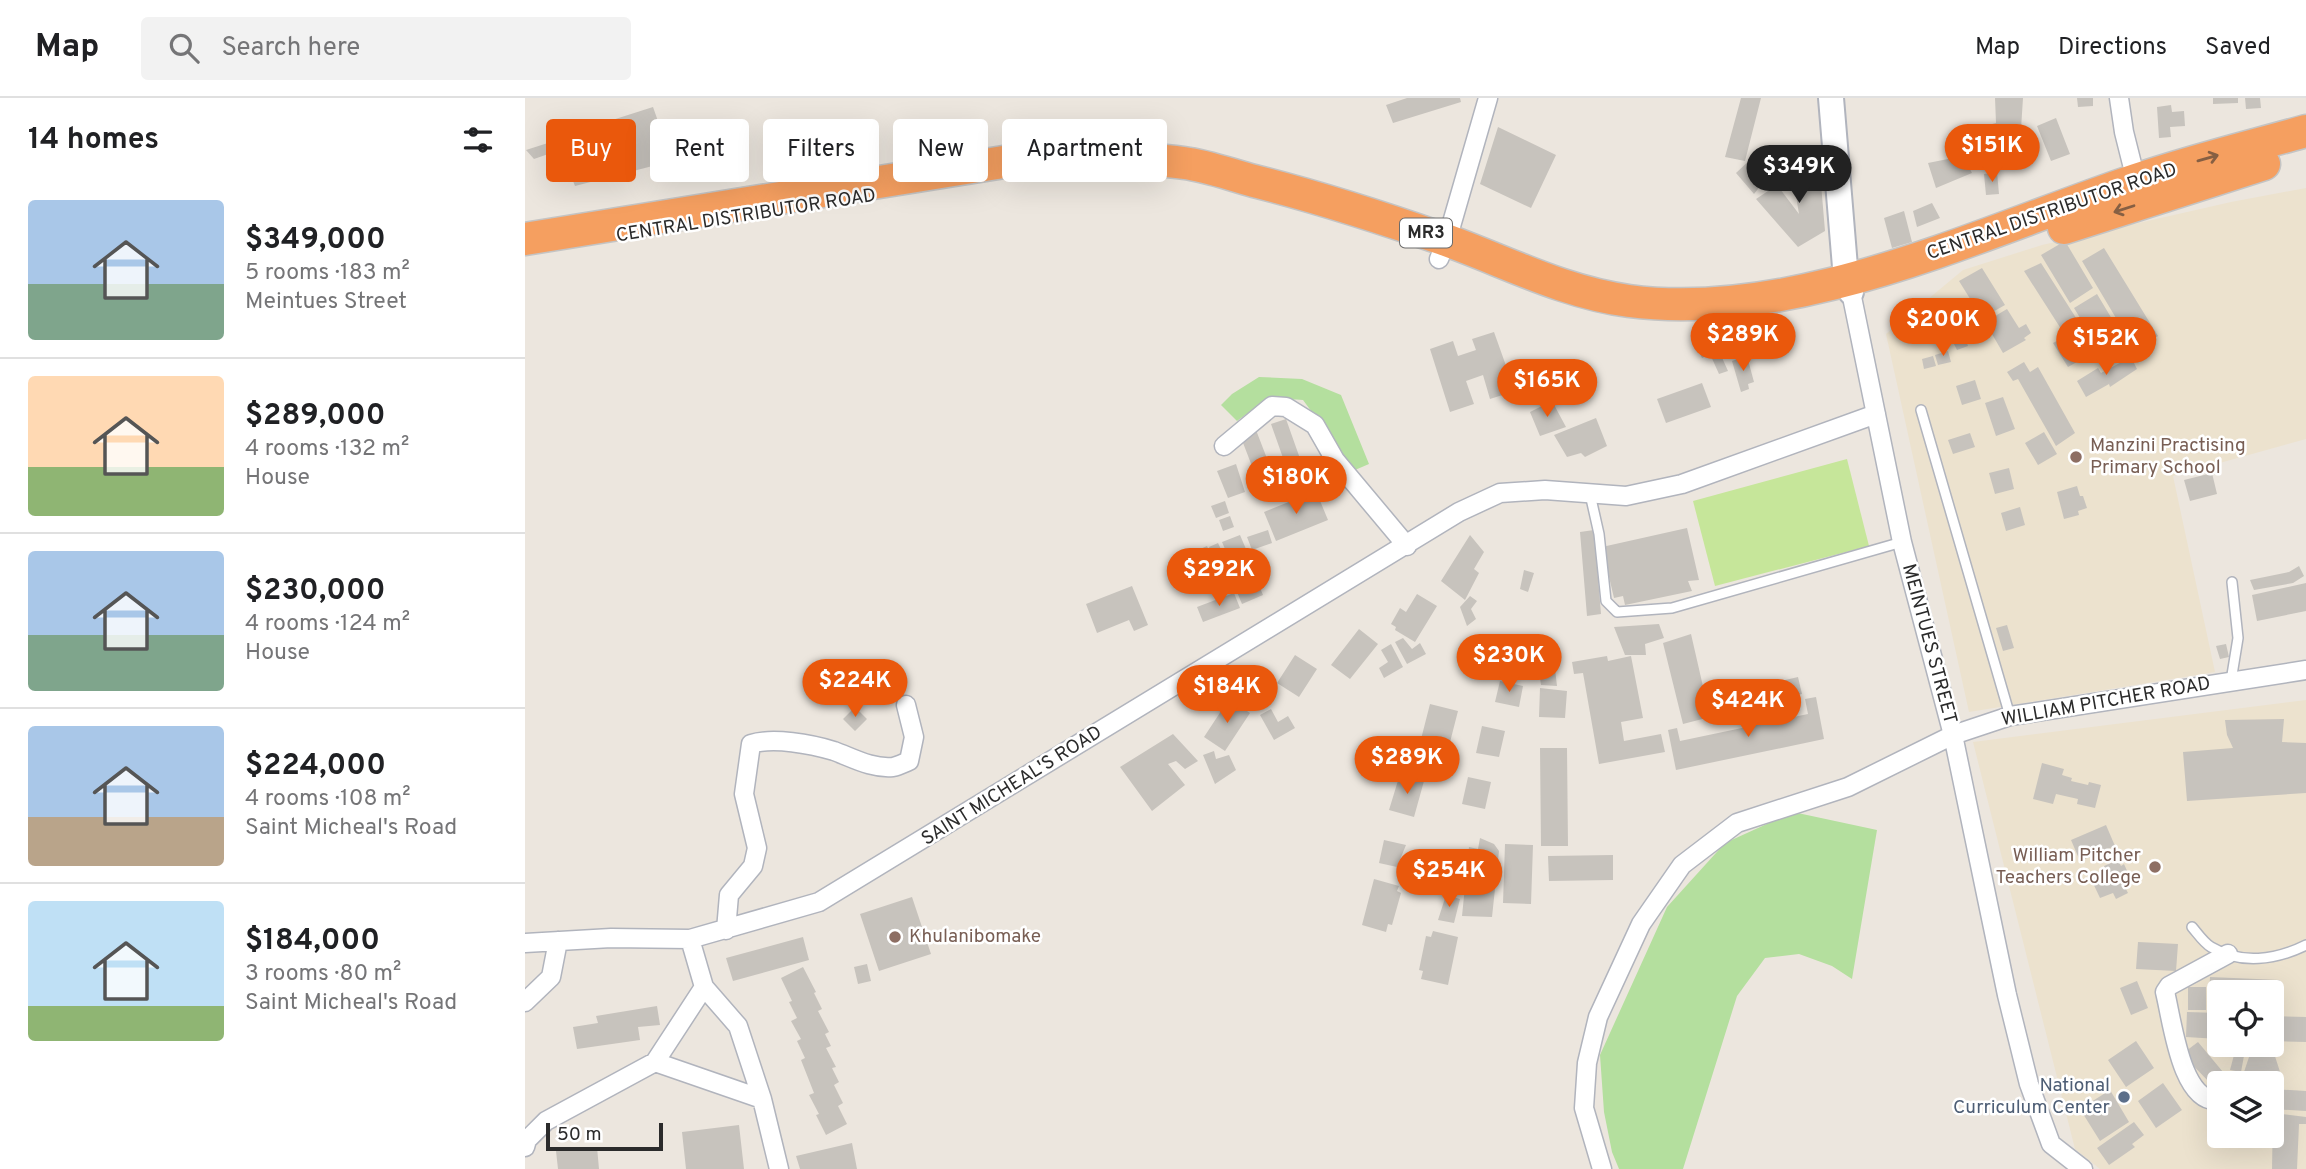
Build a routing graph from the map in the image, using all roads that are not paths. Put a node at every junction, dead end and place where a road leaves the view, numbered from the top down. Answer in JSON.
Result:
{"nodes":[{"id":1,"x":1488,"y":98,"type":"edge"},
{"id":2,"x":1831,"y":98,"type":"edge"},
{"id":3,"x":2119,"y":98,"type":"edge"},
{"id":4,"x":2306,"y":131,"type":"edge"},
{"id":5,"x":2306,"y":152,"type":"edge"},
{"id":6,"x":2136,"y":180,"type":"junction"},
{"id":7,"x":525,"y":239,"type":"edge"},
{"id":8,"x":525,"y":250,"type":"edge"},
{"id":9,"x":1443,"y":250,"type":"junction"},
{"id":10,"x":1848,"y":286,"type":"junction"},
{"id":11,"x":1921,"y":410,"type":"dead end"},
{"id":12,"x":1876,"y":414,"type":"junction"},
{"id":13,"x":1224,"y":446,"type":"dead end"},
{"id":14,"x":1590,"y":494,"type":"junction"},
{"id":15,"x":1902,"y":542,"type":"junction"},
{"id":16,"x":1407,"y":546,"type":"junction"},
{"id":17,"x":2232,"y":582,"type":"dead end"},
{"id":18,"x":2306,"y":670,"type":"edge"},
{"id":19,"x":2231,"y":681,"type":"junction"},
{"id":20,"x":906,"y":705,"type":"dead end"},
{"id":21,"x":2010,"y":716,"type":"junction"},
{"id":22,"x":1953,"y":735,"type":"junction"},
{"id":23,"x":2192,"y":928,"type":"dead end"},
{"id":24,"x":726,"y":930,"type":"junction"},
{"id":25,"x":690,"y":939,"type":"junction"},
{"id":26,"x":558,"y":941,"type":"junction"},
{"id":27,"x":525,"y":943,"type":"edge"},
{"id":28,"x":2306,"y":945,"type":"edge"},
{"id":29,"x":2228,"y":954,"type":"junction"},
{"id":30,"x":704,"y":987,"type":"junction"},
{"id":31,"x":525,"y":1002,"type":"edge"},
{"id":32,"x":655,"y":1062,"type":"junction"},
{"id":33,"x":762,"y":1099,"type":"junction"},
{"id":34,"x":2207,"y":1099,"type":"edge"},
{"id":35,"x":525,"y":1147,"type":"edge"},
{"id":36,"x":779,"y":1169,"type":"edge"},
{"id":37,"x":1602,"y":1169,"type":"edge"},
{"id":38,"x":2083,"y":1169,"type":"edge"}],
"edges":[{"from":1,"to":9,"type":"street"},
{"from":2,"to":10,"type":"street","name":"MEINTUES STREET"},
{"from":3,"to":6,"type":"street"},
{"from":6,"to":4,"type":"highway","name":"CENTRAL DISTRIBUTOR ROAD","number":"MR3","one_way":true},
{"from":5,"to":10,"type":"highway","name":"CENTRAL DISTRIBUTOR ROAD","number":"MR3","one_way":true},
{"from":6,"to":10,"type":"highway","name":"CENTRAL DISTRIBUTOR ROAD","number":"MR3"},
{"from":7,"to":9,"type":"highway","name":"CENTRAL DISTRIBUTOR ROAD","number":"MR3"},
{"from":8,"to":9,"type":"highway","name":"CENTRAL DISTRIBUTOR ROAD","number":"MR3"},
{"from":9,"to":10,"type":"highway","name":"CENTRAL DISTRIBUTOR ROAD","number":"MR3"},
{"from":10,"to":12,"type":"street","name":"MEINTUES STREET"},
{"from":11,"to":21,"type":"lane"},
{"from":12,"to":14,"type":"street","name":"SAINT MICHEAL'S ROAD"},
{"from":12,"to":15,"type":"street","name":"MEINTUES STREET"},
{"from":13,"to":16,"type":"street"},
{"from":14,"to":15,"type":"lane"},
{"from":14,"to":16,"type":"street","name":"SAINT MICHEAL'S ROAD"},
{"from":15,"to":22,"type":"street","name":"MEINTUES STREET"},
{"from":16,"to":24,"type":"street","name":"SAINT MICHEAL'S ROAD"},
{"from":17,"to":19,"type":"lane"},
{"from":18,"to":19,"type":"street","name":"WILLIAM PITCHER ROAD"},
{"from":19,"to":21,"type":"street","name":"WILLIAM PITCHER ROAD"},
{"from":20,"to":24,"type":"street"},
{"from":21,"to":22,"type":"street","name":"WILLIAM PITCHER ROAD"},
{"from":22,"to":37,"type":"street","name":"WILLIAM PITCHER ROAD"},
{"from":22,"to":38,"type":"street","name":"MEINTUES STREET"},
{"from":23,"to":29,"type":"lane"},
{"from":24,"to":25,"type":"street","name":"SAINT MICHEAL'S ROAD"},
{"from":25,"to":26,"type":"street","name":"SAINT MICHEAL'S ROAD"},
{"from":25,"to":30,"type":"street"},
{"from":26,"to":27,"type":"street","name":"SAINT MICHEAL'S ROAD"},
{"from":26,"to":31,"type":"street"},
{"from":28,"to":29,"type":"lane"},
{"from":29,"to":34,"type":"street"},
{"from":30,"to":32,"type":"street"},
{"from":30,"to":33,"type":"street"},
{"from":32,"to":33,"type":"street"},
{"from":32,"to":35,"type":"street"},
{"from":33,"to":36,"type":"street"}]}
